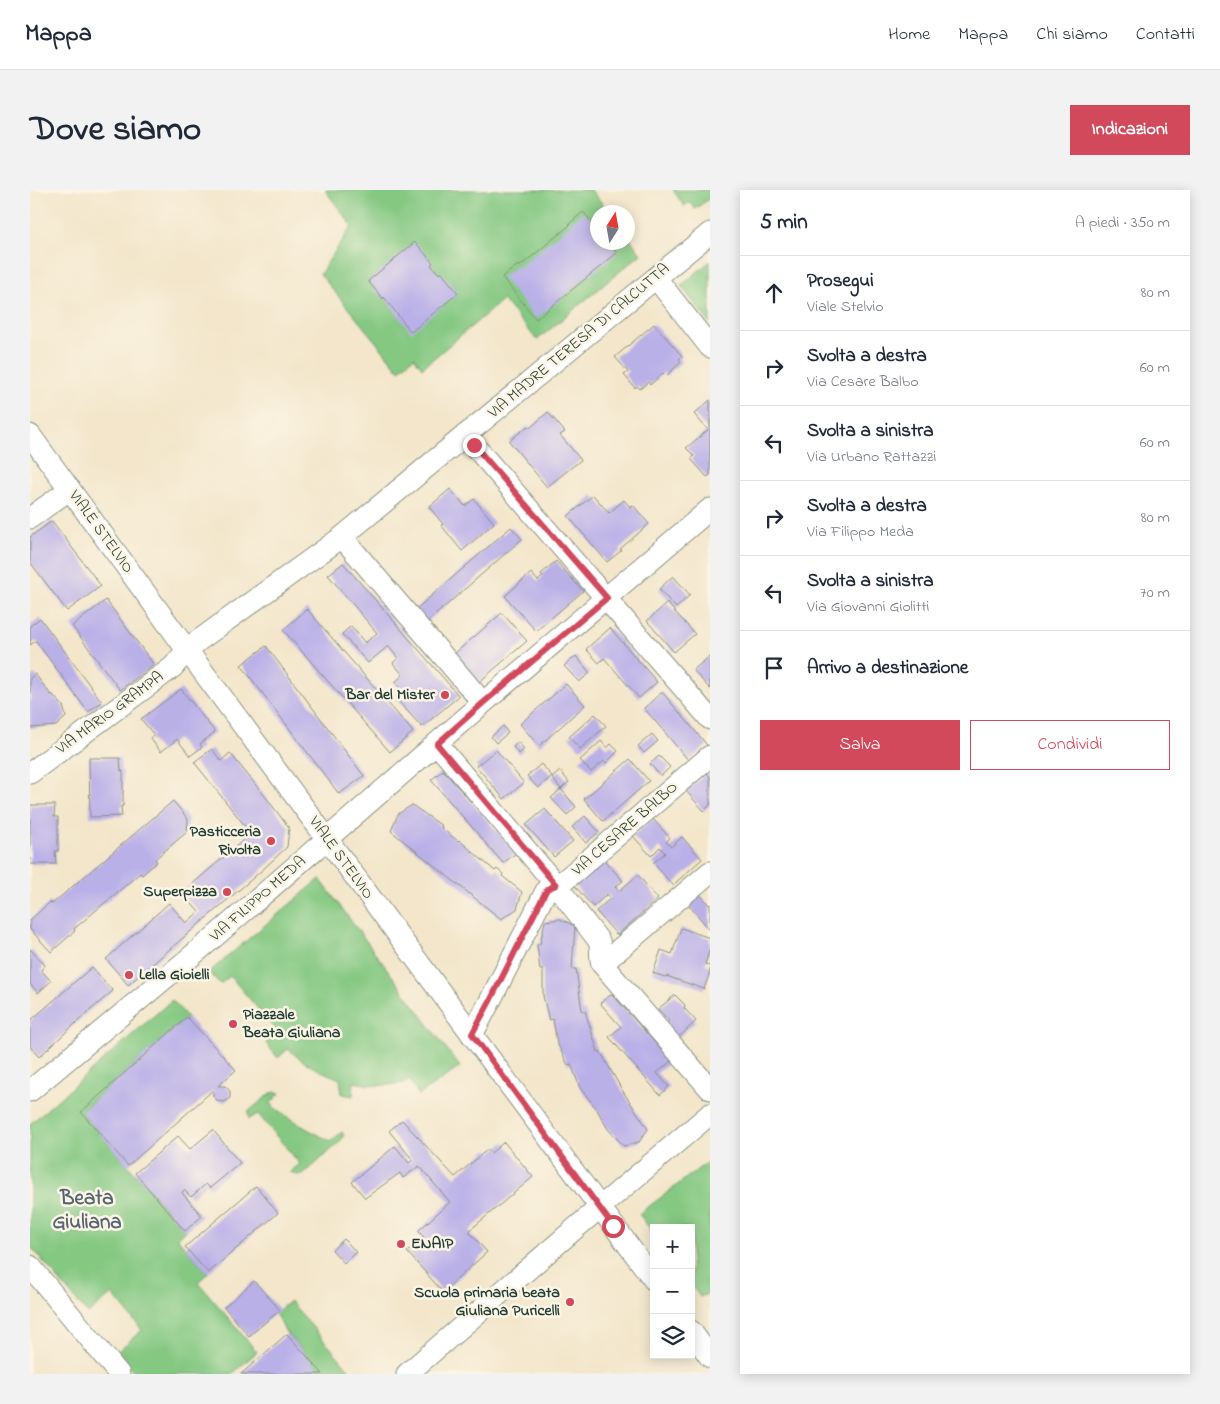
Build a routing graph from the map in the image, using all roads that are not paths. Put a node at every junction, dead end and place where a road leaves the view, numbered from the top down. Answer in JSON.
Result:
{"nodes":[{"id":1,"x":710,"y":233,"type":"edge"},
{"id":2,"x":656,"y":278,"type":"junction"},
{"id":3,"x":710,"y":347,"type":"edge"},
{"id":4,"x":30,"y":434,"type":"edge"},
{"id":5,"x":465,"y":435,"type":"junction"},
{"id":6,"x":70,"y":489,"type":"junction"},
{"id":7,"x":710,"y":509,"type":"edge"},
{"id":8,"x":30,"y":518,"type":"edge"},
{"id":9,"x":342,"y":537,"type":"junction"},
{"id":10,"x":607,"y":598,"type":"junction"},
{"id":11,"x":187,"y":650,"type":"junction"},
{"id":12,"x":483,"y":703,"type":"junction"},
{"id":13,"x":710,"y":719,"type":"edge"},
{"id":14,"x":437,"y":744,"type":"junction"},
{"id":15,"x":710,"y":756,"type":"edge"},
{"id":16,"x":30,"y":773,"type":"edge"},
{"id":17,"x":326,"y":839,"type":"junction"},
{"id":18,"x":710,"y":872,"type":"edge"},
{"id":19,"x":556,"y":885,"type":"junction"},
{"id":20,"x":602,"y":964,"type":"junction"},
{"id":21,"x":472,"y":1034,"type":"junction"},
{"id":22,"x":710,"y":1089,"type":"edge"},
{"id":23,"x":30,"y":1090,"type":"edge"},
{"id":24,"x":710,"y":1114,"type":"edge"},
{"id":25,"x":600,"y":1207,"type":"junction"},
{"id":26,"x":30,"y":1266,"type":"edge"},
{"id":27,"x":650,"y":1275,"type":"edge"},
{"id":28,"x":695,"y":1336,"type":"edge"},
{"id":29,"x":710,"y":1357,"type":"edge"},
{"id":30,"x":119,"y":1374,"type":"edge"},
{"id":31,"x":407,"y":1374,"type":"edge"}],
"edges":[{"from":1,"to":2,"type":"street","name":"VIA MADRE TERESA DI CALCUTTA"},
{"from":2,"to":3,"type":"street"},
{"from":2,"to":5,"type":"street","name":"VIA MADRE TERESA DI CALCUTTA"},
{"from":4,"to":6,"type":"street","name":"VIALE STELVIO"},
{"from":5,"to":9,"type":"street","name":"VIA MADRE TERESA DI CALCUTTA"},
{"from":5,"to":10,"type":"street"},
{"from":6,"to":8,"type":"street"},
{"from":6,"to":11,"type":"street","name":"VIALE STELVIO"},
{"from":7,"to":10,"type":"street","name":"VIA FILIPPO MEDA"},
{"from":9,"to":11,"type":"street","name":"VIA MADRE TERESA DI CALCUTTA"},
{"from":9,"to":12,"type":"street"},
{"from":10,"to":12,"type":"street","name":"VIA FILIPPO MEDA"},
{"from":10,"to":13,"type":"street"},
{"from":11,"to":16,"type":"street","name":"VIA MARIO GRAMPA"},
{"from":11,"to":17,"type":"street","name":"VIALE STELVIO"},
{"from":12,"to":14,"type":"street","name":"VIA FILIPPO MEDA"},
{"from":14,"to":17,"type":"street","name":"VIA FILIPPO MEDA"},
{"from":14,"to":19,"type":"street"},
{"from":15,"to":19,"type":"street","name":"VIA CESARE BALBO"},
{"from":17,"to":21,"type":"street","name":"VIALE STELVIO"},
{"from":17,"to":23,"type":"street","name":"VIA FILIPPO MEDA"},
{"from":18,"to":20,"type":"street"},
{"from":19,"to":20,"type":"street"},
{"from":19,"to":21,"type":"street","name":"VIA CESARE BALBO"},
{"from":20,"to":22,"type":"street"},
{"from":21,"to":25,"type":"street","name":"VIALE STELVIO"},
{"from":24,"to":25,"type":"street"},
{"from":25,"to":27,"type":"street","name":"VIALE STELVIO"},
{"from":25,"to":31,"type":"street"},
{"from":26,"to":30,"type":"street"},
{"from":28,"to":29,"type":"street"}]}
